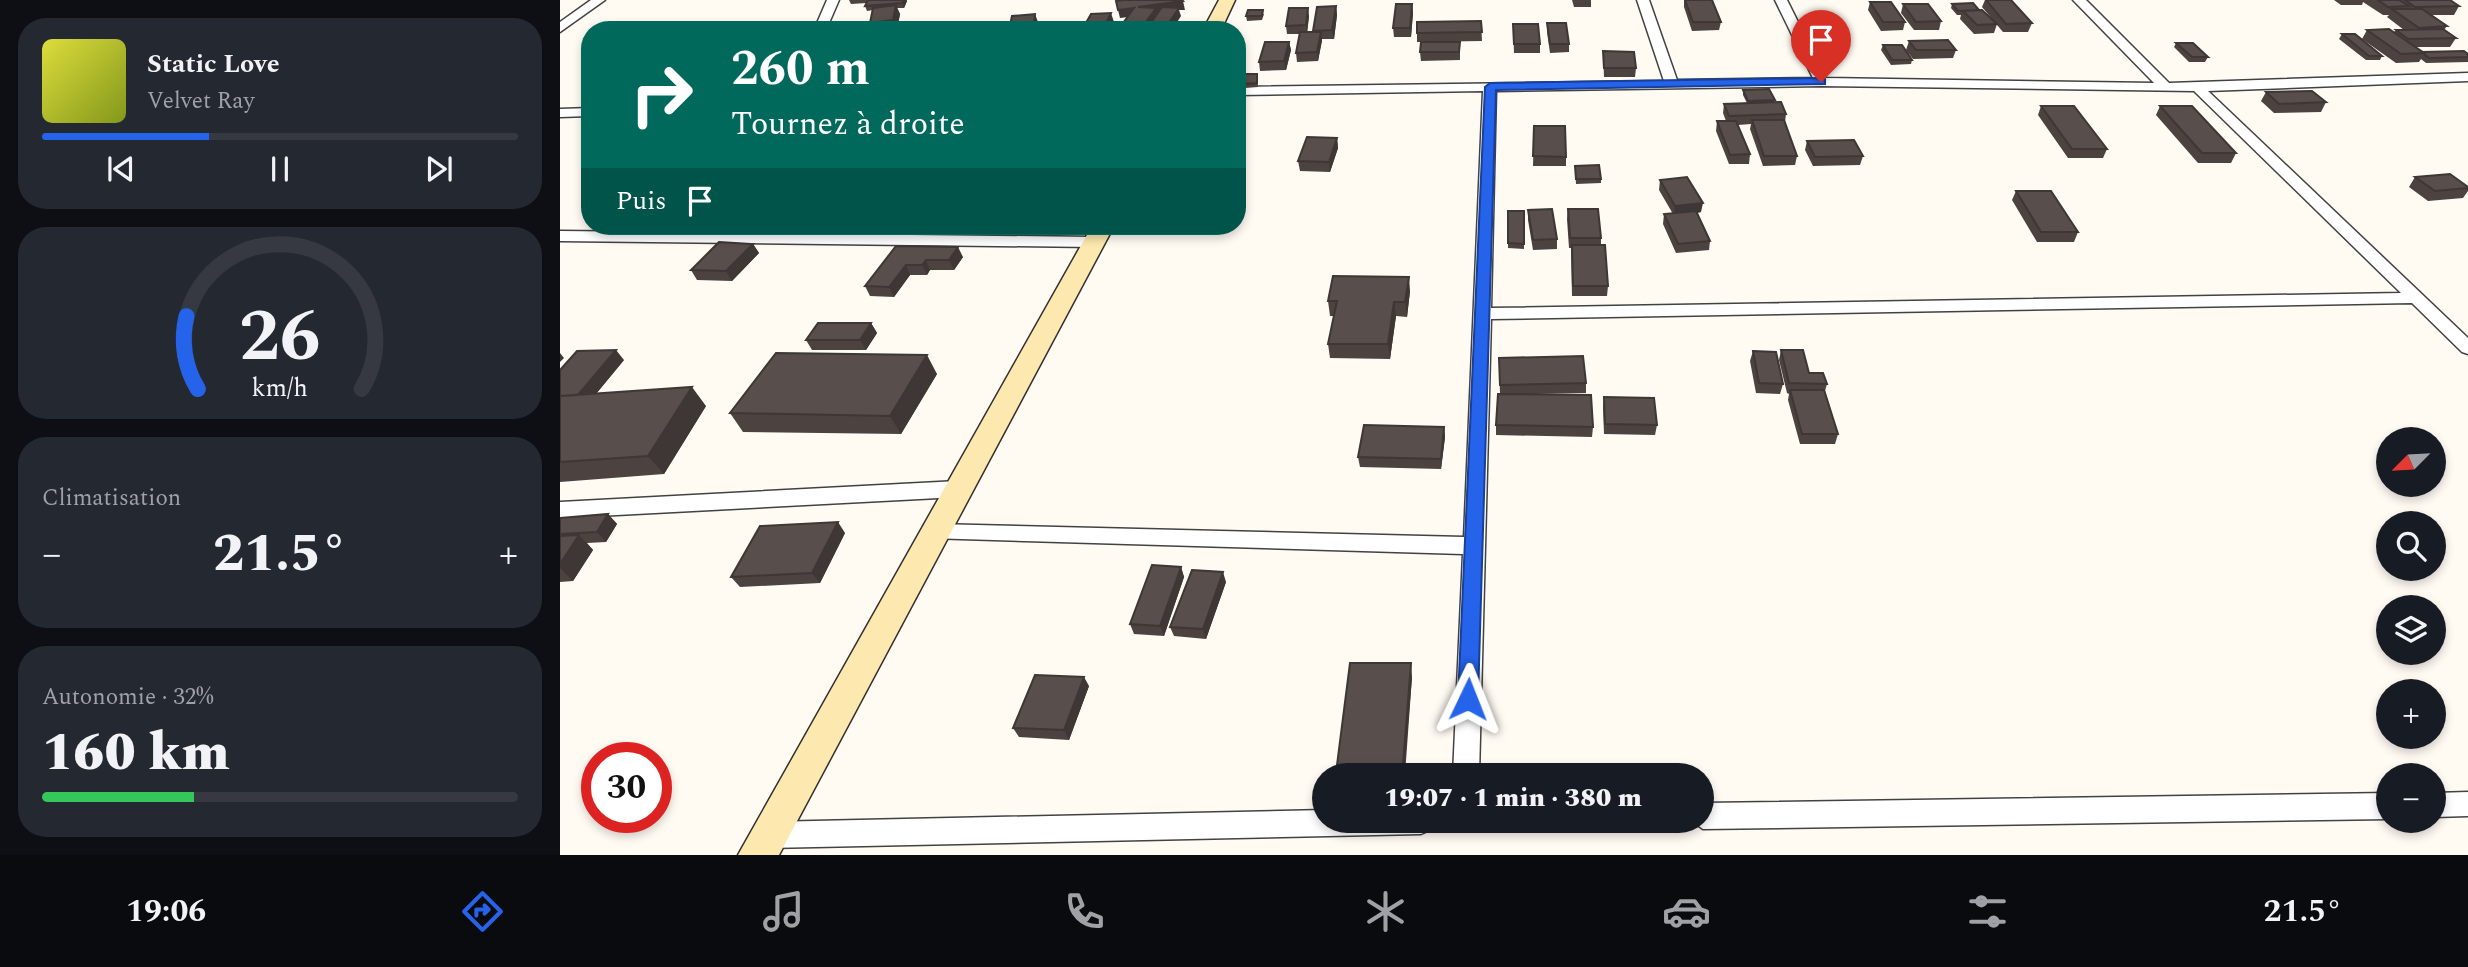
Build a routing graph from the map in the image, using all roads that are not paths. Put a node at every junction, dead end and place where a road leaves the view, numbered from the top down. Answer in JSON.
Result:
{"nodes":[{"id":1,"x":599,"y":0,"type":"edge"},
{"id":2,"x":832,"y":0,"type":"edge"},
{"id":3,"x":1227,"y":0,"type":"edge"},
{"id":4,"x":1643,"y":0,"type":"edge"},
{"id":5,"x":1781,"y":0,"type":"edge"},
{"id":6,"x":2079,"y":0,"type":"edge"},
{"id":7,"x":826,"y":21,"type":"edge"},
{"id":8,"x":1216,"y":21,"type":"edge"},
{"id":9,"x":560,"y":28,"type":"edge"},
{"id":10,"x":2468,"y":77,"type":"edge"},
{"id":11,"x":1821,"y":82,"type":"junction"},
{"id":12,"x":1672,"y":84,"type":"junction"},
{"id":13,"x":1490,"y":87,"type":"junction"},
{"id":14,"x":2166,"y":87,"type":"junction"},
{"id":15,"x":2197,"y":87,"type":"junction"},
{"id":16,"x":1246,"y":91,"type":"edge"},
{"id":17,"x":560,"y":113,"type":"edge"},
{"id":18,"x":581,"y":113,"type":"edge"},
{"id":19,"x":581,"y":234,"type":"edge"},
{"id":20,"x":1097,"y":235,"type":"edge"},
{"id":21,"x":560,"y":236,"type":"edge"},
{"id":22,"x":2416,"y":298,"type":"junction"},
{"id":23,"x":1482,"y":314,"type":"junction"},
{"id":24,"x":2468,"y":348,"type":"edge"},
{"id":25,"x":958,"y":489,"type":"junction"},
{"id":26,"x":560,"y":510,"type":"edge"},
{"id":27,"x":934,"y":532,"type":"junction"},
{"id":28,"x":1474,"y":546,"type":"junction"},
{"id":29,"x":1466,"y":763,"type":"edge"},
{"id":30,"x":2468,"y":804,"type":"edge"},
{"id":31,"x":2446,"y":805,"type":"edge"},
{"id":32,"x":2376,"y":806,"type":"edge"},
{"id":33,"x":1714,"y":816,"type":"edge"},
{"id":34,"x":1312,"y":825,"type":"edge"},
{"id":35,"x":763,"y":845,"type":"edge"}],
"edges":[{"from":1,"to":9,"type":"street"},
{"from":2,"to":7,"type":"street"},
{"from":3,"to":8,"type":"main road"},
{"from":4,"to":12,"type":"street"},
{"from":5,"to":11,"type":"street"},
{"from":6,"to":14,"type":"street"},
{"from":10,"to":15,"type":"street"},
{"from":11,"to":12,"type":"street"},
{"from":11,"to":14,"type":"street"},
{"from":12,"to":13,"type":"street"},
{"from":13,"to":16,"type":"street"},
{"from":13,"to":23,"type":"street"},
{"from":14,"to":15,"type":"street"},
{"from":15,"to":22,"type":"street"},
{"from":17,"to":18,"type":"street"},
{"from":19,"to":21,"type":"street"},
{"from":20,"to":25,"type":"main road"},
{"from":22,"to":23,"type":"street"},
{"from":22,"to":24,"type":"street"},
{"from":23,"to":28,"type":"street"},
{"from":25,"to":26,"type":"street"},
{"from":25,"to":27,"type":"main road"},
{"from":27,"to":28,"type":"street"},
{"from":27,"to":35,"type":"main road"},
{"from":28,"to":29,"type":"street"},
{"from":30,"to":31,"type":"street"},
{"from":32,"to":33,"type":"street"},
{"from":34,"to":35,"type":"street"}]}
